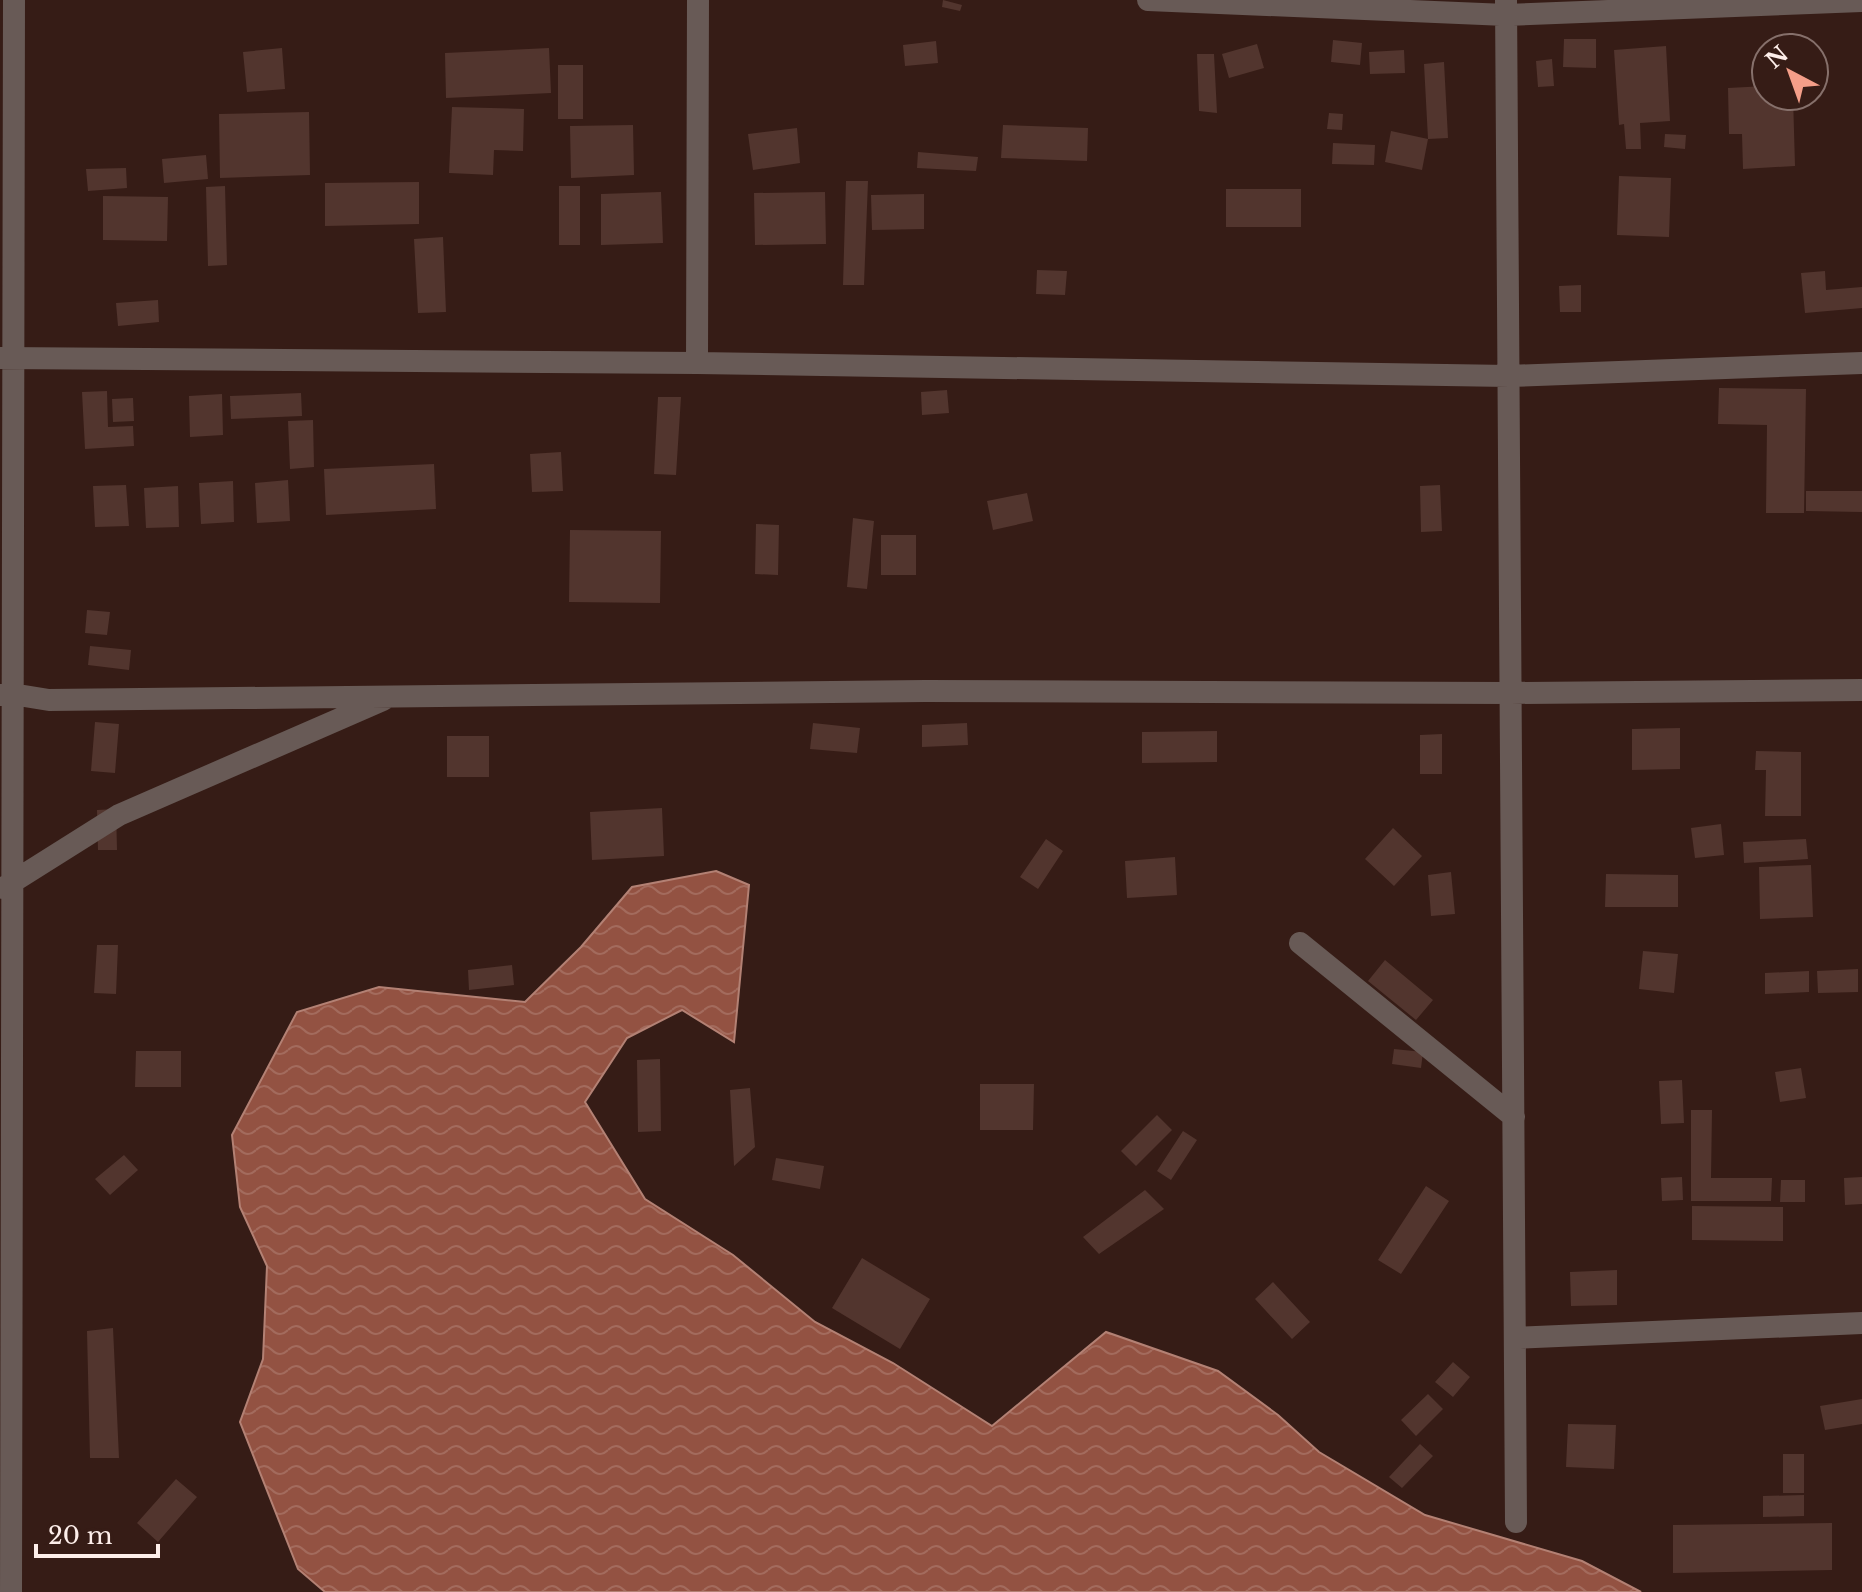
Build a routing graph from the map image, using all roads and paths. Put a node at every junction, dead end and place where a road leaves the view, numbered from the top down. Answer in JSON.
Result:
{"nodes":[{"id":1,"x":14,"y":0,"type":"edge"},
{"id":2,"x":698,"y":0,"type":"edge"},
{"id":3,"x":1148,"y":0,"type":"edge"},
{"id":4,"x":1862,"y":1,"type":"edge"},
{"id":5,"x":1506,"y":8,"type":"edge"},
{"id":6,"x":7,"y":358,"type":"edge"},
{"id":7,"x":697,"y":363,"type":"junction"},
{"id":8,"x":1862,"y":363,"type":"edge"},
{"id":9,"x":1509,"y":376,"type":"junction"},
{"id":10,"x":1862,"y":690,"type":"edge"},
{"id":11,"x":1511,"y":693,"type":"junction"},
{"id":12,"x":6,"y":694,"type":"edge"},
{"id":13,"x":392,"y":696,"type":"junction"},
{"id":14,"x":6,"y":886,"type":"edge"},
{"id":15,"x":1300,"y":943,"type":"dead end"},
{"id":16,"x":1514,"y":1117,"type":"junction"},
{"id":17,"x":1862,"y":1323,"type":"edge"},
{"id":18,"x":1515,"y":1338,"type":"junction"},
{"id":19,"x":1516,"y":1522,"type":"dead end"},
{"id":20,"x":11,"y":1592,"type":"edge"}],
"edges":[{"from":1,"to":6,"type":"street"},
{"from":2,"to":7,"type":"street"},
{"from":3,"to":5,"type":"street"},
{"from":4,"to":5,"type":"street"},
{"from":5,"to":9,"type":"street"},
{"from":6,"to":7,"type":"street"},
{"from":6,"to":12,"type":"street"},
{"from":7,"to":9,"type":"street"},
{"from":8,"to":9,"type":"street"},
{"from":9,"to":11,"type":"street"},
{"from":10,"to":11,"type":"street"},
{"from":11,"to":13,"type":"street"},
{"from":11,"to":16,"type":"street"},
{"from":12,"to":13,"type":"street"},
{"from":12,"to":14,"type":"street"},
{"from":13,"to":14,"type":"street"},
{"from":14,"to":20,"type":"street"},
{"from":15,"to":16,"type":"street"},
{"from":16,"to":18,"type":"street"},
{"from":17,"to":18,"type":"street"},
{"from":18,"to":19,"type":"street"}]}
